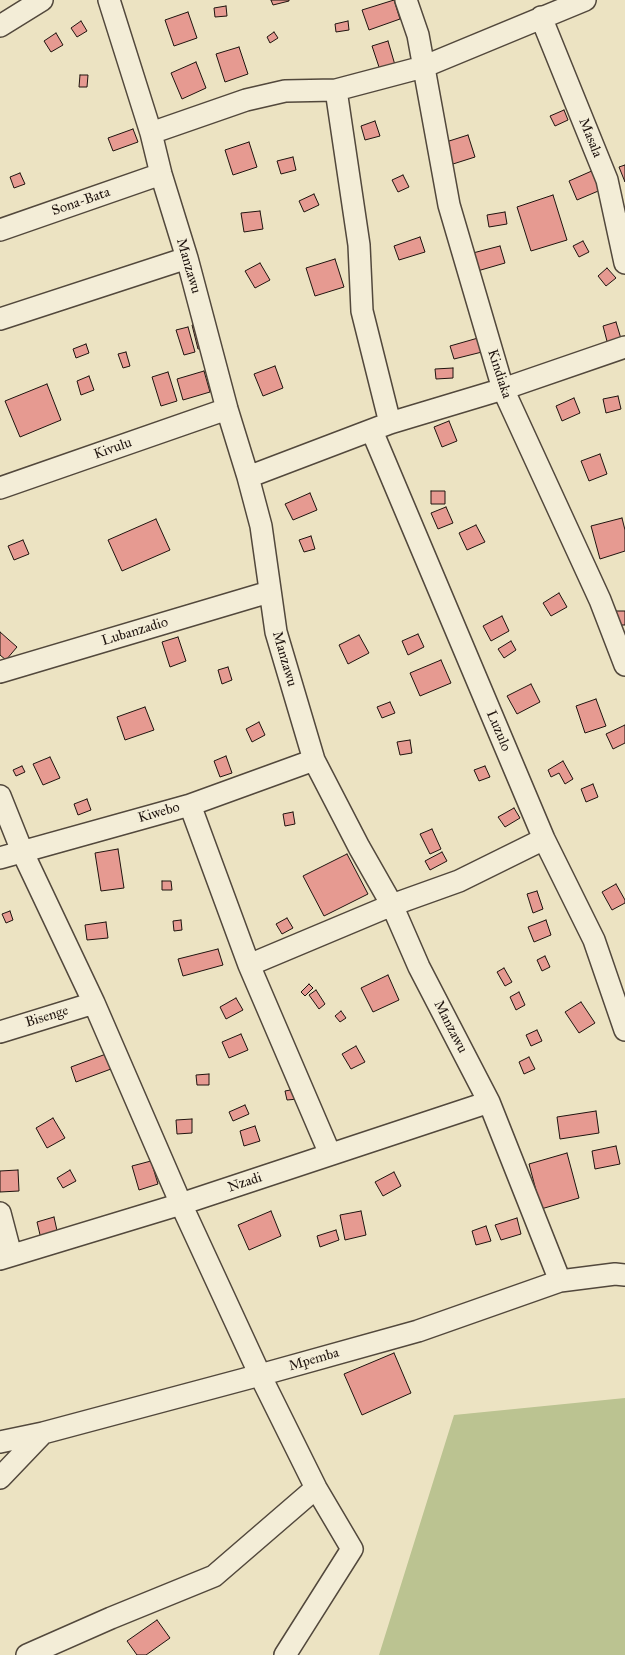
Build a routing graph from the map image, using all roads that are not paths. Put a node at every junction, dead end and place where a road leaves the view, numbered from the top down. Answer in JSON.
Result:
{"nodes":[{"id":1,"x":42,"y":0,"type":"edge"},
{"id":2,"x":109,"y":0,"type":"edge"},
{"id":3,"x":406,"y":0,"type":"edge"},
{"id":4,"x":585,"y":0,"type":"edge"},
{"id":5,"x":541,"y":17,"type":"junction"},
{"id":6,"x":0,"y":26,"type":"edge"},
{"id":7,"x":423,"y":67,"type":"junction"},
{"id":8,"x":336,"y":90,"type":"junction"},
{"id":9,"x":151,"y":133,"type":"junction"},
{"id":10,"x":161,"y":174,"type":"junction"},
{"id":11,"x":0,"y":230,"type":"edge"},
{"id":12,"x":187,"y":258,"type":"junction"},
{"id":13,"x":625,"y":263,"type":"edge"},
{"id":14,"x":0,"y":319,"type":"edge"},
{"id":15,"x":625,"y":347,"type":"edge"},
{"id":16,"x":502,"y":390,"type":"junction"},
{"id":17,"x":227,"y":409,"type":"junction"},
{"id":18,"x":381,"y":427,"type":"junction"},
{"id":19,"x":248,"y":477,"type":"junction"},
{"id":20,"x":0,"y":488,"type":"edge"},
{"id":21,"x":269,"y":592,"type":"junction"},
{"id":22,"x":625,"y":665,"type":"edge"},
{"id":23,"x":0,"y":672,"type":"edge"},
{"id":24,"x":314,"y":760,"type":"junction"},
{"id":25,"x":0,"y":796,"type":"edge"},
{"id":26,"x":190,"y":805,"type":"junction"},
{"id":27,"x":544,"y":839,"type":"junction"},
{"id":28,"x":22,"y":851,"type":"junction"},
{"id":29,"x":0,"y":858,"type":"edge"},
{"id":30,"x":392,"y":905,"type":"junction"},
{"id":31,"x":249,"y":965,"type":"junction"},
{"id":32,"x":94,"y":1003,"type":"junction"},
{"id":33,"x":625,"y":1030,"type":"edge"},
{"id":34,"x":0,"y":1032,"type":"edge"},
{"id":35,"x":488,"y":1102,"type":"junction"},
{"id":36,"x":330,"y":1154,"type":"junction"},
{"id":37,"x":181,"y":1204,"type":"junction"},
{"id":38,"x":0,"y":1213,"type":"edge"},
{"id":39,"x":5,"y":1257,"type":"edge"},
{"id":40,"x":625,"y":1274,"type":"edge"},
{"id":41,"x":560,"y":1281,"type":"junction"},
{"id":42,"x":260,"y":1375,"type":"junction"},
{"id":43,"x":43,"y":1433,"type":"junction"},
{"id":44,"x":0,"y":1442,"type":"edge"},
{"id":45,"x":0,"y":1478,"type":"edge"},
{"id":46,"x":316,"y":1488,"type":"junction"},
{"id":47,"x":27,"y":1655,"type":"edge"},
{"id":48,"x":285,"y":1655,"type":"edge"}],
"edges":[{"from":1,"to":6,"type":"street"},
{"from":2,"to":9,"type":"street","name":"Manzawu"},
{"from":3,"to":7,"type":"street","name":"Kindiaka"},
{"from":4,"to":5,"type":"street"},
{"from":5,"to":7,"type":"street"},
{"from":5,"to":13,"type":"street","name":"Masala"},
{"from":7,"to":8,"type":"street"},
{"from":7,"to":16,"type":"street","name":"Kindiaka"},
{"from":8,"to":9,"type":"street"},
{"from":8,"to":18,"type":"street","name":"Luzulo"},
{"from":9,"to":10,"type":"street","name":"Manzawu"},
{"from":10,"to":11,"type":"street","name":"Sona-Bata"},
{"from":10,"to":12,"type":"street","name":"Manzawu"},
{"from":12,"to":14,"type":"street"},
{"from":12,"to":17,"type":"street","name":"Manzawu"},
{"from":15,"to":16,"type":"street"},
{"from":16,"to":18,"type":"street"},
{"from":16,"to":22,"type":"street","name":"Kindiaka"},
{"from":17,"to":19,"type":"street","name":"Manzawu"},
{"from":17,"to":20,"type":"street","name":"Kivulu"},
{"from":18,"to":19,"type":"street"},
{"from":18,"to":27,"type":"street","name":"Luzulo"},
{"from":19,"to":21,"type":"street","name":"Manzawu"},
{"from":21,"to":23,"type":"street","name":"Lubanzadio"},
{"from":21,"to":24,"type":"street","name":"Manzawu"},
{"from":24,"to":26,"type":"street","name":"Kiwebo"},
{"from":24,"to":30,"type":"street","name":"Manzawu"},
{"from":25,"to":28,"type":"street"},
{"from":26,"to":28,"type":"street","name":"Kiwebo"},
{"from":26,"to":31,"type":"street"},
{"from":27,"to":30,"type":"street"},
{"from":27,"to":33,"type":"street","name":"Luzulo"},
{"from":28,"to":29,"type":"street","name":"Kiwebo"},
{"from":28,"to":32,"type":"street"},
{"from":30,"to":31,"type":"street"},
{"from":30,"to":35,"type":"street","name":"Manzawu"},
{"from":31,"to":36,"type":"street"},
{"from":32,"to":34,"type":"street","name":"Bisenge"},
{"from":32,"to":37,"type":"street"},
{"from":35,"to":36,"type":"street","name":"Nzadi"},
{"from":35,"to":41,"type":"street","name":"Manzawu"},
{"from":36,"to":37,"type":"street","name":"Nzadi"},
{"from":37,"to":39,"type":"street","name":"Nzadi"},
{"from":37,"to":42,"type":"street"},
{"from":38,"to":39,"type":"street"},
{"from":40,"to":41,"type":"street","name":"Mpemba"},
{"from":41,"to":42,"type":"street","name":"Mpemba"},
{"from":42,"to":43,"type":"street","name":"Mpemba"},
{"from":42,"to":46,"type":"street"},
{"from":43,"to":44,"type":"street","name":"Mpemba"},
{"from":43,"to":45,"type":"street"},
{"from":46,"to":47,"type":"street"},
{"from":46,"to":48,"type":"street"}]}
